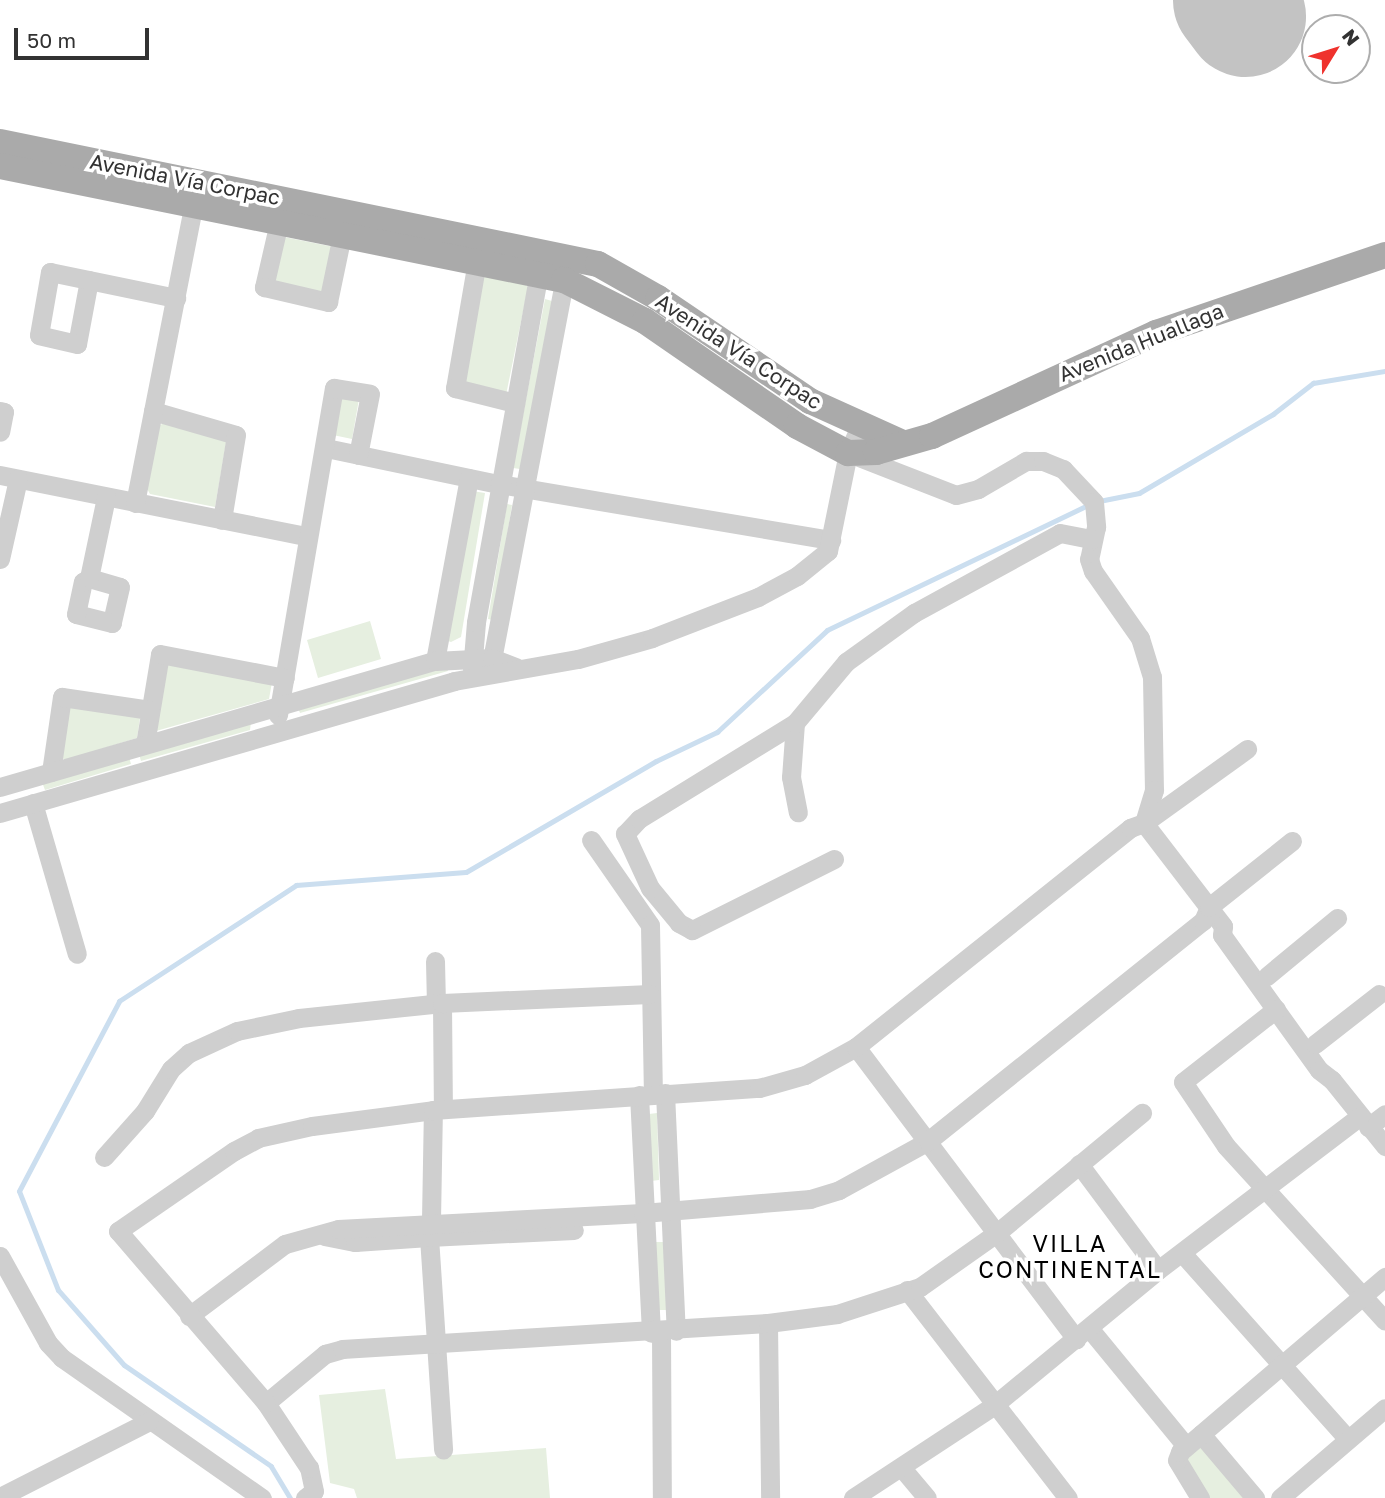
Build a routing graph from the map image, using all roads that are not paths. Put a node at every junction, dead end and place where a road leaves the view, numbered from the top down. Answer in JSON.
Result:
{"nodes":[{"id":1,"x":0,"y":142,"type":"edge"},
{"id":2,"x":0,"y":166,"type":"edge"},
{"id":3,"x":195,"y":193,"type":"junction"},
{"id":4,"x":279,"y":222,"type":"junction"},
{"id":5,"x":342,"y":235,"type":"junction"},
{"id":6,"x":1385,"y":255,"type":"edge"},
{"id":7,"x":477,"y":261,"type":"junction"},
{"id":8,"x":554,"y":265,"type":"junction"},
{"id":9,"x":89,"y":280,"type":"dead end"},
{"id":10,"x":176,"y":298,"type":"junction"},
{"id":11,"x":515,"y":403,"type":"junction"},
{"id":12,"x":0,"y":411,"type":"edge"},
{"id":13,"x":153,"y":411,"type":"junction"},
{"id":14,"x":860,"y":426,"type":"junction"},
{"id":15,"x":0,"y":432,"type":"edge"},
{"id":16,"x":903,"y":443,"type":"junction"},
{"id":17,"x":326,"y":448,"type":"junction"},
{"id":18,"x":848,"y":453,"type":"junction"},
{"id":19,"x":358,"y":455,"type":"junction"},
{"id":20,"x":9,"y":477,"type":"edge"},
{"id":21,"x":469,"y":478,"type":"junction"},
{"id":22,"x":923,"y":483,"type":"junction"},
{"id":23,"x":499,"y":484,"type":"junction"},
{"id":24,"x":524,"y":488,"type":"junction"},
{"id":25,"x":106,"y":497,"type":"junction"},
{"id":26,"x":135,"y":503,"type":"junction"},
{"id":27,"x":222,"y":520,"type":"junction"},
{"id":28,"x":306,"y":536,"type":"junction"},
{"id":29,"x":1091,"y":539,"type":"junction"},
{"id":30,"x":831,"y":540,"type":"junction"},
{"id":31,"x":0,"y":559,"type":"edge"},
{"id":32,"x":89,"y":578,"type":"dead end"},
{"id":33,"x":435,"y":661,"type":"junction"},
{"id":34,"x":481,"y":667,"type":"junction"},
{"id":35,"x":285,"y":678,"type":"junction"},
{"id":36,"x":278,"y":706,"type":"junction"},
{"id":37,"x":150,"y":710,"type":"junction"},
{"id":38,"x":795,"y":723,"type":"junction"},
{"id":39,"x":277,"y":730,"type":"junction"},
{"id":40,"x":145,"y":744,"type":"junction"},
{"id":41,"x":1247,"y":749,"type":"dead end"},
{"id":42,"x":51,"y":772,"type":"junction"},
{"id":43,"x":0,"y":787,"type":"edge"},
{"id":44,"x":33,"y":803,"type":"junction"},
{"id":45,"x":799,"y":812,"type":"dead end"},
{"id":46,"x":0,"y":813,"type":"edge"},
{"id":47,"x":1144,"y":823,"type":"junction"},
{"id":48,"x":591,"y":840,"type":"dead end"},
{"id":49,"x":1292,"y":841,"type":"dead end"},
{"id":50,"x":834,"y":859,"type":"dead end"},
{"id":51,"x":1209,"y":907,"type":"junction"},
{"id":52,"x":1337,"y":918,"type":"dead end"},
{"id":53,"x":1223,"y":926,"type":"junction"},
{"id":54,"x":77,"y":954,"type":"dead end"},
{"id":55,"x":435,"y":961,"type":"dead end"},
{"id":56,"x":1267,"y":976,"type":"junction"},
{"id":57,"x":650,"y":994,"type":"junction"},
{"id":58,"x":1379,"y":994,"type":"dead end"},
{"id":59,"x":439,"y":1004,"type":"junction"},
{"id":60,"x":1276,"y":1009,"type":"junction"},
{"id":61,"x":1315,"y":1044,"type":"junction"},
{"id":62,"x":856,"y":1047,"type":"junction"},
{"id":63,"x":1332,"y":1080,"type":"junction"},
{"id":64,"x":652,"y":1094,"type":"junction"},
{"id":65,"x":438,"y":1109,"type":"junction"},
{"id":66,"x":1142,"y":1114,"type":"dead end"},
{"id":67,"x":1385,"y":1114,"type":"edge"},
{"id":68,"x":1364,"y":1121,"type":"junction"},
{"id":69,"x":928,"y":1141,"type":"junction"},
{"id":70,"x":1385,"y":1146,"type":"edge"},
{"id":71,"x":104,"y":1157,"type":"dead end"},
{"id":72,"x":1079,"y":1164,"type":"junction"},
{"id":73,"x":1265,"y":1188,"type":"junction"},
{"id":74,"x":668,"y":1211,"type":"junction"},
{"id":75,"x":643,"y":1213,"type":"junction"},
{"id":76,"x":430,"y":1229,"type":"junction"},
{"id":77,"x":574,"y":1230,"type":"dead end"},
{"id":78,"x":998,"y":1232,"type":"junction"},
{"id":79,"x":1182,"y":1253,"type":"junction"},
{"id":80,"x":0,"y":1256,"type":"edge"},
{"id":81,"x":1158,"y":1270,"type":"junction"},
{"id":82,"x":1385,"y":1277,"type":"edge"},
{"id":83,"x":907,"y":1290,"type":"junction"},
{"id":84,"x":1362,"y":1296,"type":"junction"},
{"id":85,"x":189,"y":1315,"type":"junction"},
{"id":86,"x":1385,"y":1321,"type":"edge"},
{"id":87,"x":768,"y":1323,"type":"junction"},
{"id":88,"x":663,"y":1332,"type":"junction"},
{"id":89,"x":1083,"y":1334,"type":"junction"},
{"id":90,"x":438,"y":1340,"type":"junction"},
{"id":91,"x":1285,"y":1366,"type":"junction"},
{"id":92,"x":266,"y":1403,"type":"junction"},
{"id":93,"x":993,"y":1406,"type":"junction"},
{"id":94,"x":1385,"y":1408,"type":"edge"},
{"id":95,"x":149,"y":1421,"type":"junction"},
{"id":96,"x":1348,"y":1439,"type":"junction"},
{"id":97,"x":1193,"y":1440,"type":"junction"},
{"id":98,"x":443,"y":1450,"type":"dead end"},
{"id":99,"x":901,"y":1467,"type":"junction"},
{"id":100,"x":0,"y":1497,"type":"edge"},
{"id":101,"x":309,"y":1497,"type":"edge"},
{"id":102,"x":262,"y":1498,"type":"edge"},
{"id":103,"x":662,"y":1498,"type":"edge"},
{"id":104,"x":770,"y":1498,"type":"edge"},
{"id":105,"x":853,"y":1498,"type":"edge"},
{"id":106,"x":927,"y":1498,"type":"edge"},
{"id":107,"x":1068,"y":1498,"type":"edge"},
{"id":108,"x":1200,"y":1498,"type":"edge"},
{"id":109,"x":1255,"y":1498,"type":"edge"},
{"id":110,"x":1280,"y":1498,"type":"edge"}],
"edges":[{"from":1,"to":3,"type":"main road","name":"Avenida Vía Corpac"},
{"from":2,"to":3,"type":"main road","name":"Avenida Vía Corpac"},
{"from":3,"to":4,"type":"main road","name":"Avenida Vía Corpac"},
{"from":3,"to":8,"type":"main road","name":"Avenida Vía Corpac"},
{"from":3,"to":10,"type":"street"},
{"from":4,"to":5,"type":"main road","name":"Avenida Vía Corpac"},
{"from":4,"to":5,"type":"street"},
{"from":5,"to":7,"type":"main road","name":"Avenida Vía Corpac"},
{"from":6,"to":16,"type":"main road","name":"Avenida Huallaga"},
{"from":7,"to":8,"type":"main road","name":"Avenida Vía Corpac"},
{"from":7,"to":11,"type":"street"},
{"from":8,"to":11,"type":"street"},
{"from":8,"to":14,"type":"main road","name":"Avenida Vía Corpac"},
{"from":8,"to":18,"type":"main road","name":"Avenida Vía Corpac"},
{"from":8,"to":24,"type":"street"},
{"from":9,"to":10,"type":"street"},
{"from":10,"to":13,"type":"street"},
{"from":11,"to":23,"type":"street"},
{"from":12,"to":15,"type":"street"},
{"from":13,"to":26,"type":"street"},
{"from":13,"to":27,"type":"street"},
{"from":14,"to":16,"type":"main road","name":"Avenida Vía Corpac"},
{"from":14,"to":18,"type":"street"},
{"from":16,"to":18,"type":"main road"},
{"from":16,"to":22,"type":"street"},
{"from":17,"to":19,"type":"street"},
{"from":17,"to":19,"type":"street"},
{"from":17,"to":28,"type":"street"},
{"from":18,"to":22,"type":"street"},
{"from":18,"to":30,"type":"street"},
{"from":19,"to":21,"type":"street"},
{"from":20,"to":25,"type":"street"},
{"from":20,"to":31,"type":"street"},
{"from":21,"to":23,"type":"street"},
{"from":21,"to":33,"type":"street"},
{"from":22,"to":29,"type":"street"},
{"from":23,"to":24,"type":"street"},
{"from":23,"to":34,"type":"street"},
{"from":24,"to":30,"type":"street"},
{"from":24,"to":34,"type":"street"},
{"from":25,"to":26,"type":"street"},
{"from":25,"to":32,"type":"street"},
{"from":26,"to":27,"type":"street"},
{"from":27,"to":28,"type":"street"},
{"from":28,"to":35,"type":"street"},
{"from":29,"to":38,"type":"street"},
{"from":29,"to":47,"type":"street"},
{"from":30,"to":34,"type":"street"},
{"from":33,"to":34,"type":"street"},
{"from":33,"to":36,"type":"street"},
{"from":34,"to":39,"type":"street"},
{"from":35,"to":36,"type":"street"},
{"from":35,"to":37,"type":"street"},
{"from":36,"to":39,"type":"street"},
{"from":36,"to":40,"type":"street"},
{"from":37,"to":40,"type":"street"},
{"from":37,"to":42,"type":"street"},
{"from":38,"to":45,"type":"street"},
{"from":38,"to":50,"type":"street"},
{"from":39,"to":44,"type":"street"},
{"from":40,"to":42,"type":"street"},
{"from":41,"to":47,"type":"street"},
{"from":42,"to":43,"type":"street"},
{"from":44,"to":46,"type":"street"},
{"from":44,"to":54,"type":"street"},
{"from":47,"to":51,"type":"street"},
{"from":47,"to":62,"type":"street"},
{"from":48,"to":57,"type":"street"},
{"from":49,"to":51,"type":"street"},
{"from":51,"to":53,"type":"street"},
{"from":51,"to":69,"type":"street"},
{"from":52,"to":56,"type":"street"},
{"from":53,"to":56,"type":"street"},
{"from":53,"to":60,"type":"street"},
{"from":55,"to":59,"type":"street"},
{"from":56,"to":61,"type":"street"},
{"from":57,"to":59,"type":"street"},
{"from":57,"to":64,"type":"street"},
{"from":58,"to":61,"type":"street"},
{"from":59,"to":65,"type":"street"},
{"from":59,"to":71,"type":"street"},
{"from":60,"to":63,"type":"street"},
{"from":60,"to":73,"type":"street"},
{"from":61,"to":63,"type":"street"},
{"from":62,"to":64,"type":"street"},
{"from":62,"to":69,"type":"street"},
{"from":63,"to":68,"type":"street"},
{"from":64,"to":65,"type":"street"},
{"from":64,"to":74,"type":"street"},
{"from":64,"to":75,"type":"street"},
{"from":65,"to":76,"type":"street"},
{"from":65,"to":85,"type":"street"},
{"from":66,"to":72,"type":"street"},
{"from":67,"to":68,"type":"street"},
{"from":68,"to":70,"type":"street"},
{"from":68,"to":73,"type":"street"},
{"from":69,"to":74,"type":"street"},
{"from":69,"to":78,"type":"street"},
{"from":72,"to":78,"type":"street"},
{"from":72,"to":81,"type":"street"},
{"from":73,"to":79,"type":"street"},
{"from":73,"to":84,"type":"street"},
{"from":74,"to":75,"type":"street"},
{"from":74,"to":88,"type":"street"},
{"from":75,"to":76,"type":"street"},
{"from":75,"to":88,"type":"street"},
{"from":76,"to":77,"type":"street"},
{"from":76,"to":85,"type":"street"},
{"from":76,"to":90,"type":"street"},
{"from":78,"to":83,"type":"street"},
{"from":78,"to":89,"type":"street"},
{"from":79,"to":81,"type":"street"},
{"from":79,"to":91,"type":"street"},
{"from":80,"to":95,"type":"street"},
{"from":81,"to":89,"type":"street"},
{"from":82,"to":84,"type":"street"},
{"from":83,"to":87,"type":"street"},
{"from":83,"to":93,"type":"street"},
{"from":84,"to":86,"type":"street"},
{"from":84,"to":91,"type":"street"},
{"from":85,"to":92,"type":"street"},
{"from":87,"to":88,"type":"street"},
{"from":87,"to":104,"type":"street"},
{"from":88,"to":90,"type":"street"},
{"from":88,"to":103,"type":"street"},
{"from":89,"to":93,"type":"street"},
{"from":89,"to":97,"type":"street"},
{"from":90,"to":92,"type":"street"},
{"from":90,"to":98,"type":"street"},
{"from":91,"to":96,"type":"street"},
{"from":91,"to":97,"type":"street"},
{"from":92,"to":101,"type":"street"},
{"from":93,"to":99,"type":"street"},
{"from":93,"to":107,"type":"street"},
{"from":94,"to":96,"type":"street"},
{"from":95,"to":100,"type":"street"},
{"from":95,"to":102,"type":"street"},
{"from":96,"to":110,"type":"street"},
{"from":97,"to":108,"type":"street"},
{"from":97,"to":109,"type":"street"},
{"from":99,"to":105,"type":"street"},
{"from":99,"to":106,"type":"street"}]}
